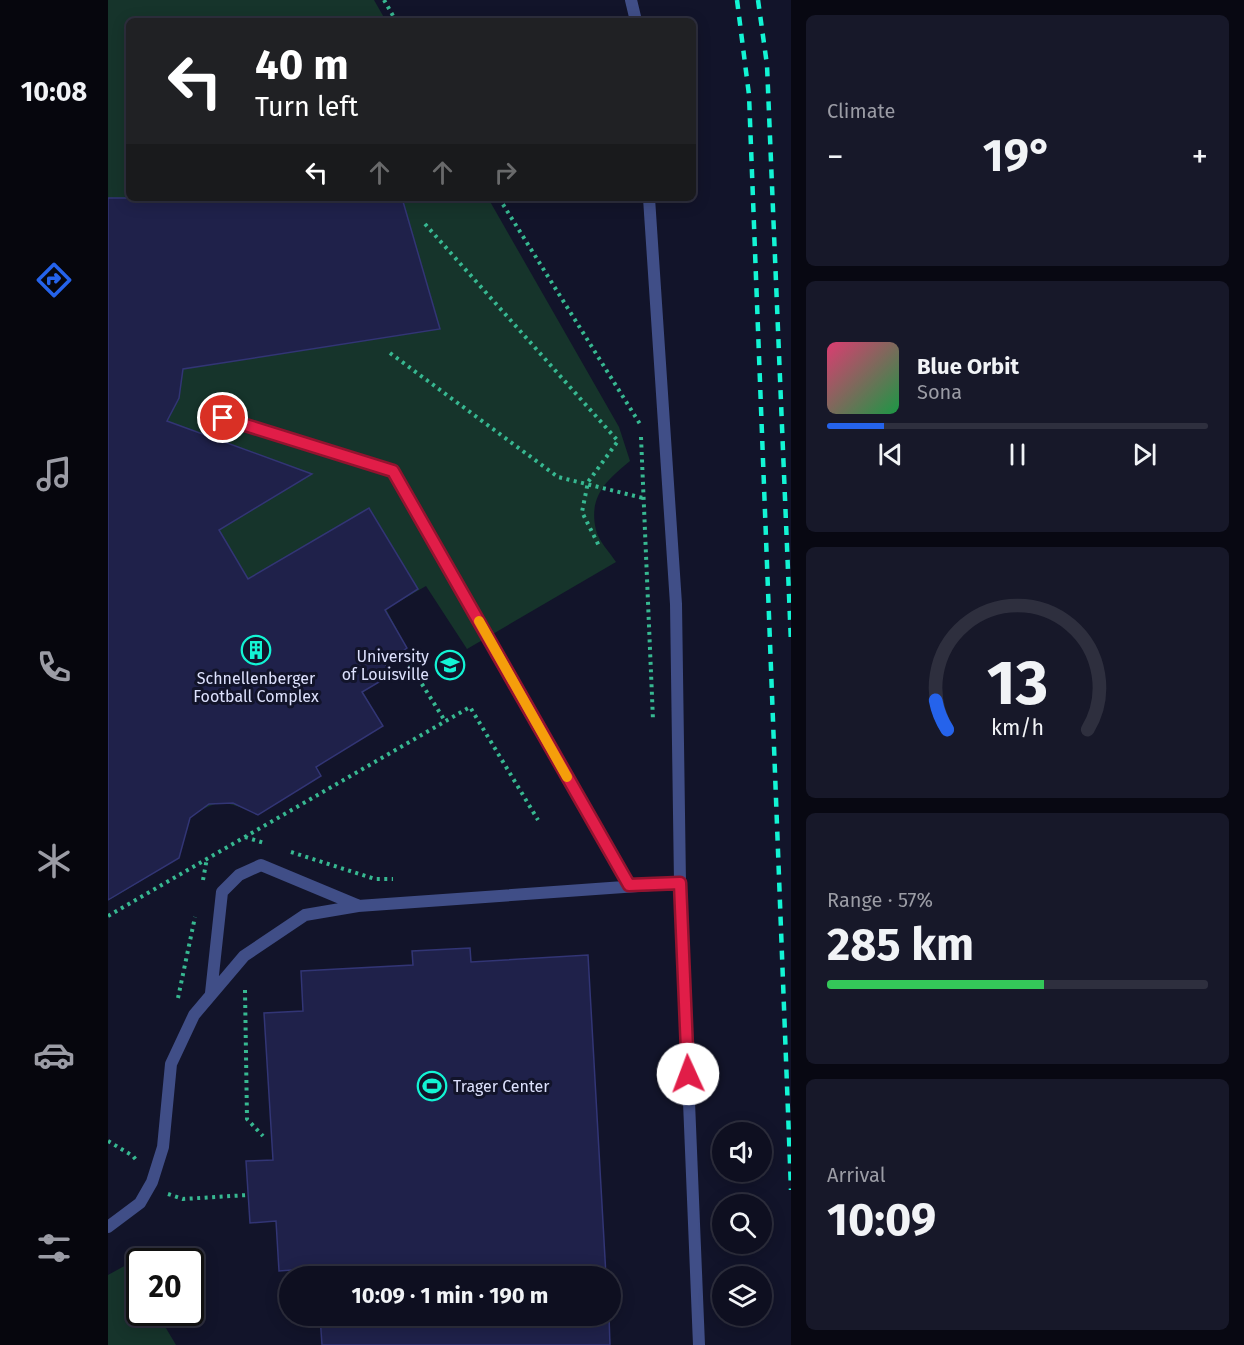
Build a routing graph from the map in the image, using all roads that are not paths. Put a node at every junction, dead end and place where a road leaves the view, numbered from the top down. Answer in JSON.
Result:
{"nodes":[{"id":1,"x":631,"y":0,"type":"edge"},
{"id":2,"x":635,"y":18,"type":"edge"},
{"id":3,"x":649,"y":201,"type":"edge"},
{"id":4,"x":223,"y":418,"type":"dead end"},
{"id":5,"x":680,"y":883,"type":"junction"},
{"id":6,"x":629,"y":885,"type":"junction"},
{"id":7,"x":358,"y":906,"type":"junction"},
{"id":8,"x":211,"y":993,"type":"junction"},
{"id":9,"x":108,"y":1227,"type":"edge"},
{"id":10,"x":699,"y":1345,"type":"edge"}],
"edges":[{"from":1,"to":2,"type":"lane"},
{"from":3,"to":5,"type":"lane"},
{"from":4,"to":6,"type":"lane"},
{"from":5,"to":6,"type":"lane"},
{"from":5,"to":10,"type":"lane"},
{"from":6,"to":7,"type":"lane"},
{"from":7,"to":8,"type":"lane"},
{"from":7,"to":8,"type":"lane"},
{"from":8,"to":9,"type":"lane"}]}
